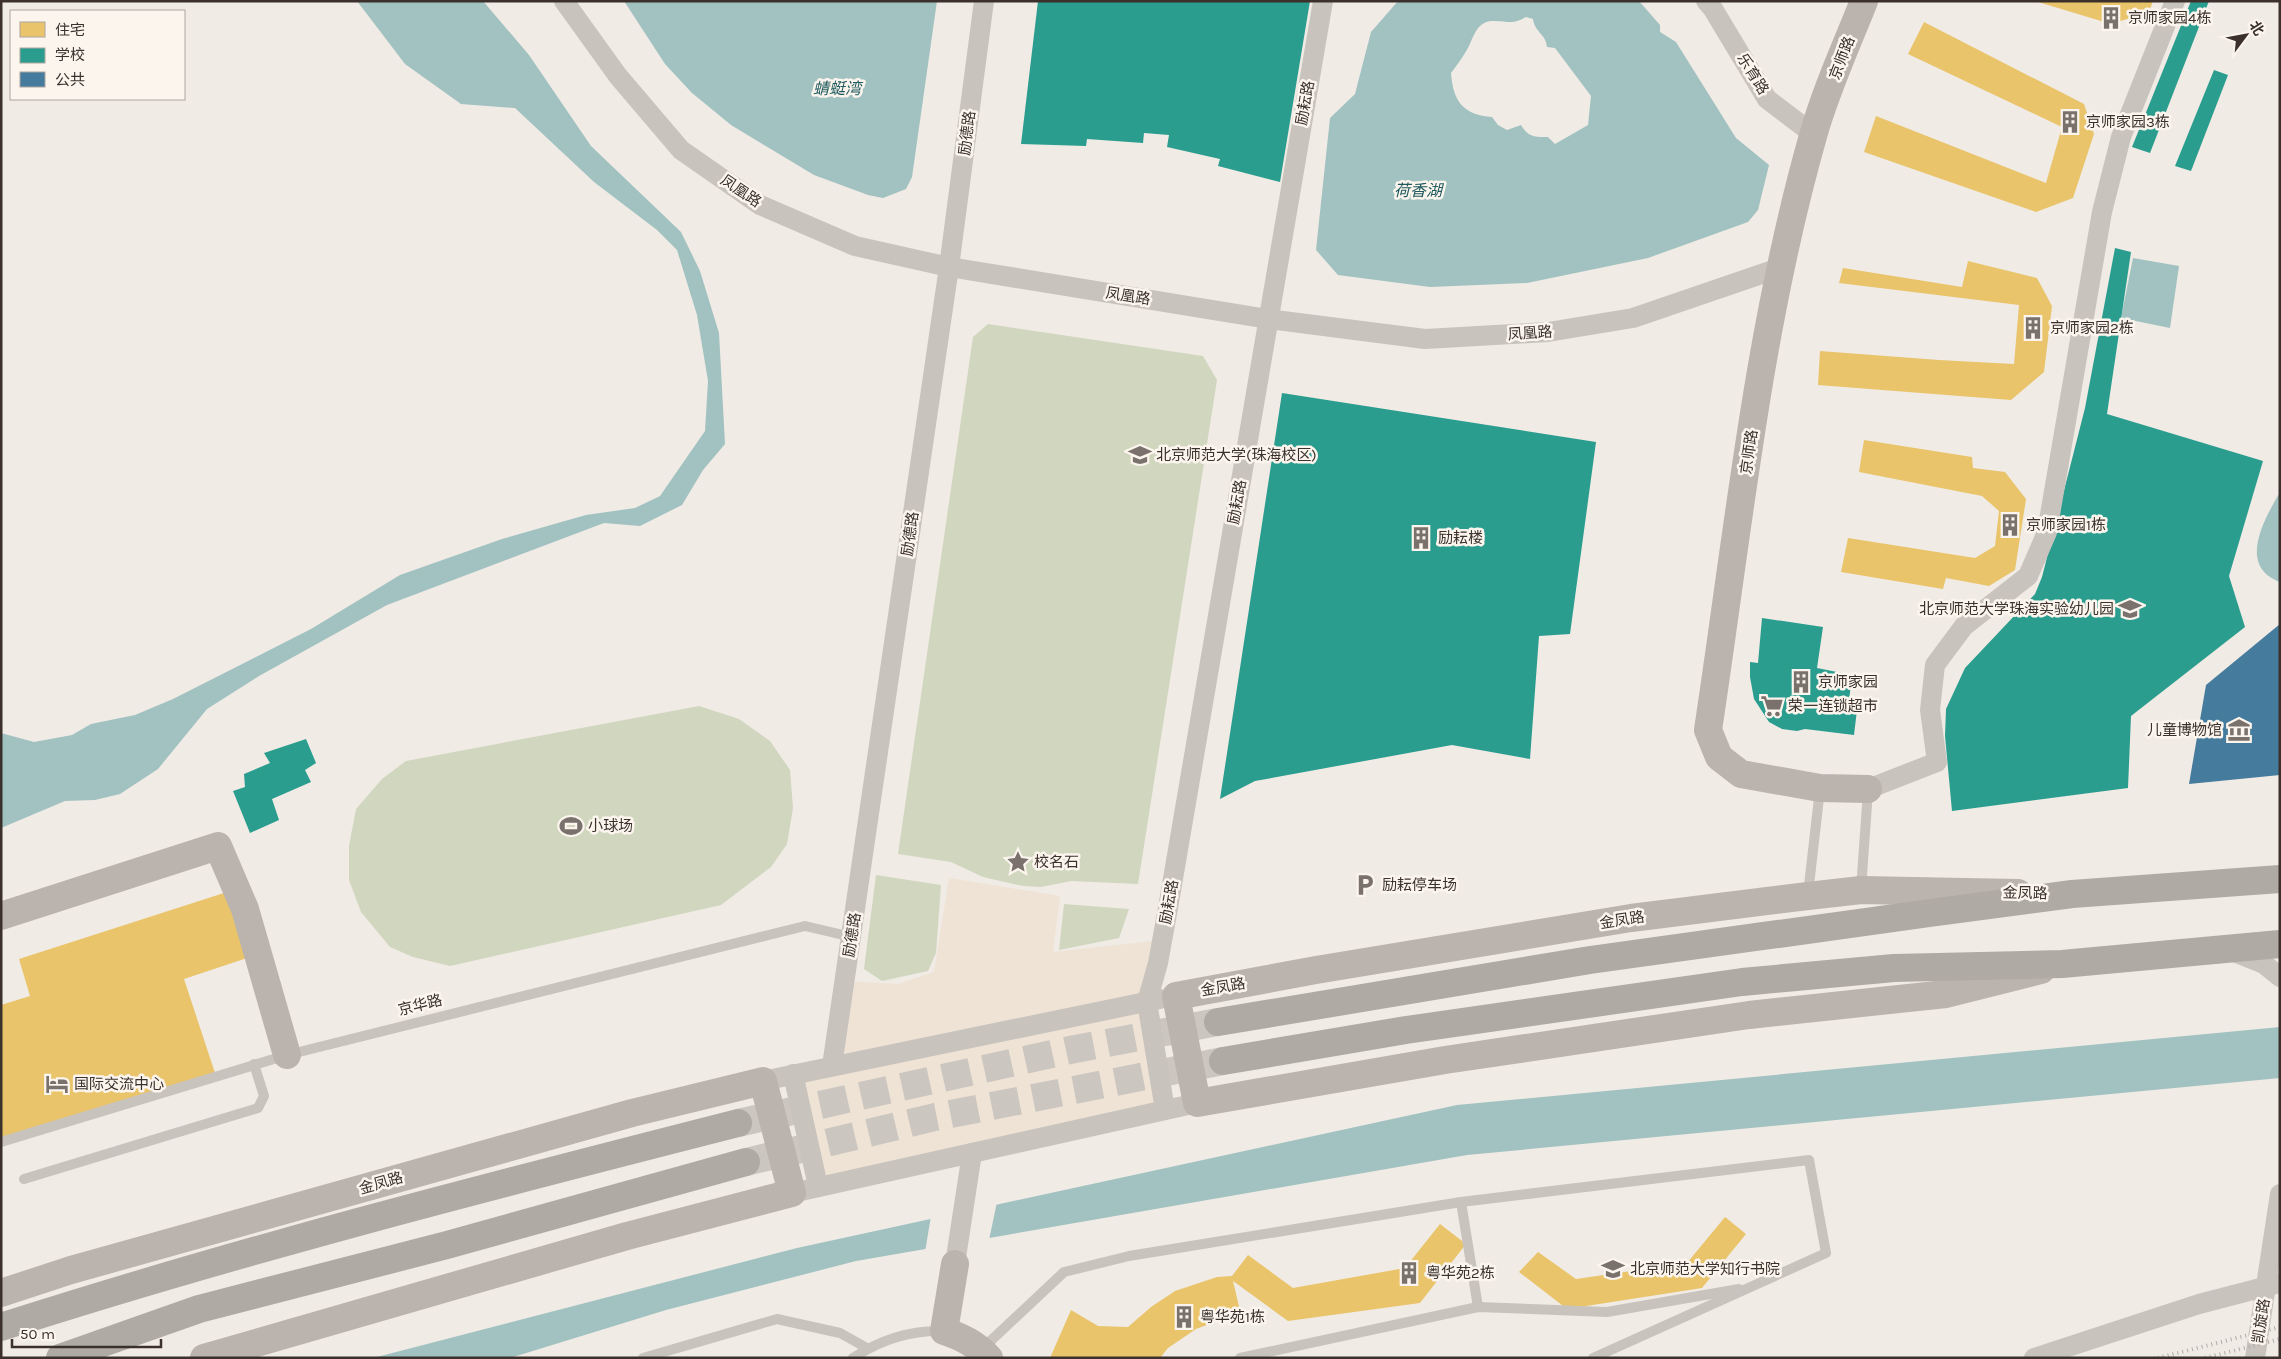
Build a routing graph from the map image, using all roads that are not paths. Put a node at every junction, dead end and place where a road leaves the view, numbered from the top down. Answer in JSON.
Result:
{"nodes":[{"id":1,"x":564,"y":1,"type":"edge"},
{"id":2,"x":985,"y":1,"type":"edge"},
{"id":3,"x":1323,"y":1,"type":"edge"},
{"id":4,"x":1706,"y":1,"type":"edge"},
{"id":5,"x":1864,"y":1,"type":"edge"},
{"id":6,"x":2175,"y":1,"type":"edge"},
{"id":7,"x":1813,"y":134,"type":"junction"},
{"id":8,"x":950,"y":257,"type":"junction"},
{"id":9,"x":1782,"y":267,"type":"junction"},
{"id":10,"x":1268,"y":319,"type":"junction"},
{"id":11,"x":1820,"y":788,"type":"junction"},
{"id":12,"x":1868,"y":789,"type":"junction"},
{"id":13,"x":2280,"y":879,"type":"edge"},
{"id":14,"x":1861,"y":890,"type":"junction"},
{"id":15,"x":2072,"y":894,"type":"junction"},
{"id":16,"x":1808,"y":896,"type":"junction"},
{"id":17,"x":1,"y":916,"type":"edge"},
{"id":18,"x":852,"y":937,"type":"junction"},
{"id":19,"x":2280,"y":944,"type":"edge"},
{"id":20,"x":2225,"y":948,"type":"junction"},
{"id":21,"x":2062,"y":964,"type":"junction"},
{"id":22,"x":2280,"y":977,"type":"edge"},
{"id":23,"x":1176,"y":996,"type":"junction"},
{"id":24,"x":1147,"y":1002,"type":"junction"},
{"id":25,"x":1218,"y":1022,"type":"tunnel mouth"},
{"id":26,"x":287,"y":1055,"type":"junction"},
{"id":27,"x":1223,"y":1061,"type":"tunnel mouth"},
{"id":28,"x":254,"y":1064,"type":"junction"},
{"id":29,"x":832,"y":1066,"type":"junction"},
{"id":30,"x":793,"y":1074,"type":"junction"},
{"id":31,"x":763,"y":1081,"type":"junction"},
{"id":32,"x":1197,"y":1103,"type":"junction"},
{"id":33,"x":1165,"y":1110,"type":"junction"},
{"id":34,"x":738,"y":1123,"type":"tunnel mouth"},
{"id":35,"x":1,"y":1142,"type":"edge"},
{"id":36,"x":972,"y":1152,"type":"junction"},
{"id":37,"x":746,"y":1162,"type":"tunnel mouth"},
{"id":38,"x":24,"y":1179,"type":"dead end"},
{"id":39,"x":818,"y":1186,"type":"junction"},
{"id":40,"x":792,"y":1193,"type":"junction"},
{"id":41,"x":2280,"y":1194,"type":"edge"},
{"id":42,"x":1461,"y":1202,"type":"junction"},
{"id":43,"x":954,"y":1264,"type":"joint"},
{"id":44,"x":2280,"y":1283,"type":"edge"},
{"id":45,"x":1755,"y":1286,"type":"junction"},
{"id":46,"x":1,"y":1293,"type":"edge"},
{"id":47,"x":1478,"y":1307,"type":"junction"},
{"id":48,"x":1,"y":1327,"type":"edge"},
{"id":49,"x":944,"y":1331,"type":"junction"},
{"id":50,"x":868,"y":1348,"type":"junction"},
{"id":51,"x":985,"y":1354,"type":"edge"},
{"id":52,"x":60,"y":1358,"type":"edge"},
{"id":53,"x":204,"y":1358,"type":"edge"},
{"id":54,"x":643,"y":1358,"type":"edge"},
{"id":55,"x":853,"y":1358,"type":"edge"},
{"id":56,"x":1240,"y":1358,"type":"edge"},
{"id":57,"x":1593,"y":1358,"type":"edge"},
{"id":58,"x":2034,"y":1358,"type":"edge"},
{"id":59,"x":2255,"y":1358,"type":"edge"}],
"edges":[{"from":1,"to":8,"type":"street","name":"凤凰路"},
{"from":2,"to":8,"type":"street","name":"励德路"},
{"from":3,"to":10,"type":"street","name":"励耘路"},
{"from":4,"to":7,"type":"street","name":"乐育路"},
{"from":5,"to":7,"type":"street","name":"京师路"},
{"from":6,"to":12,"type":"street"},
{"from":7,"to":9,"type":"street","name":"京师路"},
{"from":8,"to":10,"type":"street","name":"凤凰路"},
{"from":8,"to":18,"type":"street","name":"励德路"},
{"from":9,"to":10,"type":"street","name":"凤凰路"},
{"from":9,"to":11,"type":"street","name":"京师路"},
{"from":10,"to":24,"type":"street","name":"励耘路"},
{"from":11,"to":12,"type":"street","name":"京师路"},
{"from":11,"to":16,"type":"lane"},
{"from":12,"to":14,"type":"lane"},
{"from":13,"to":15,"type":"highway","name":"金凤路"},
{"from":14,"to":15,"type":"street","name":"金凤路"},
{"from":14,"to":16,"type":"street","name":"金凤路"},
{"from":15,"to":25,"type":"highway","name":"金凤路"},
{"from":16,"to":23,"type":"street","name":"金凤路"},
{"from":17,"to":26,"type":"street"},
{"from":18,"to":26,"type":"lane","name":"京华路"},
{"from":18,"to":29,"type":"street","name":"励德路"},
{"from":19,"to":20,"type":"highway"},
{"from":20,"to":21,"type":"highway"},
{"from":20,"to":22,"type":"street"},
{"from":21,"to":27,"type":"highway"},
{"from":21,"to":32,"type":"street"},
{"from":23,"to":24,"type":"street"},
{"from":23,"to":32,"type":"street"},
{"from":24,"to":29,"type":"street"},
{"from":24,"to":33,"type":"street"},
{"from":26,"to":28,"type":"lane","name":"京华路"},
{"from":28,"to":35,"type":"lane","name":"京华路"},
{"from":28,"to":38,"type":"lane"},
{"from":29,"to":30,"type":"street"},
{"from":30,"to":31,"type":"street"},
{"from":30,"to":39,"type":"street"},
{"from":31,"to":40,"type":"street"},
{"from":31,"to":46,"type":"street","name":"金凤路"},
{"from":32,"to":33,"type":"street"},
{"from":33,"to":36,"type":"street"},
{"from":34,"to":48,"type":"highway"},
{"from":36,"to":39,"type":"street"},
{"from":36,"to":43,"type":"street"},
{"from":37,"to":52,"type":"highway"},
{"from":39,"to":40,"type":"street"},
{"from":40,"to":53,"type":"street"},
{"from":41,"to":59,"type":"street","name":"凯旋路"},
{"from":42,"to":45,"type":"lane"},
{"from":42,"to":47,"type":"lane"},
{"from":42,"to":51,"type":"lane"},
{"from":43,"to":49,"type":"street"},
{"from":44,"to":58,"type":"street"},
{"from":45,"to":47,"type":"lane"},
{"from":45,"to":57,"type":"lane"},
{"from":47,"to":56,"type":"lane"},
{"from":49,"to":50,"type":"lane"},
{"from":49,"to":51,"type":"street"},
{"from":50,"to":54,"type":"lane"},
{"from":50,"to":55,"type":"lane"}]}
